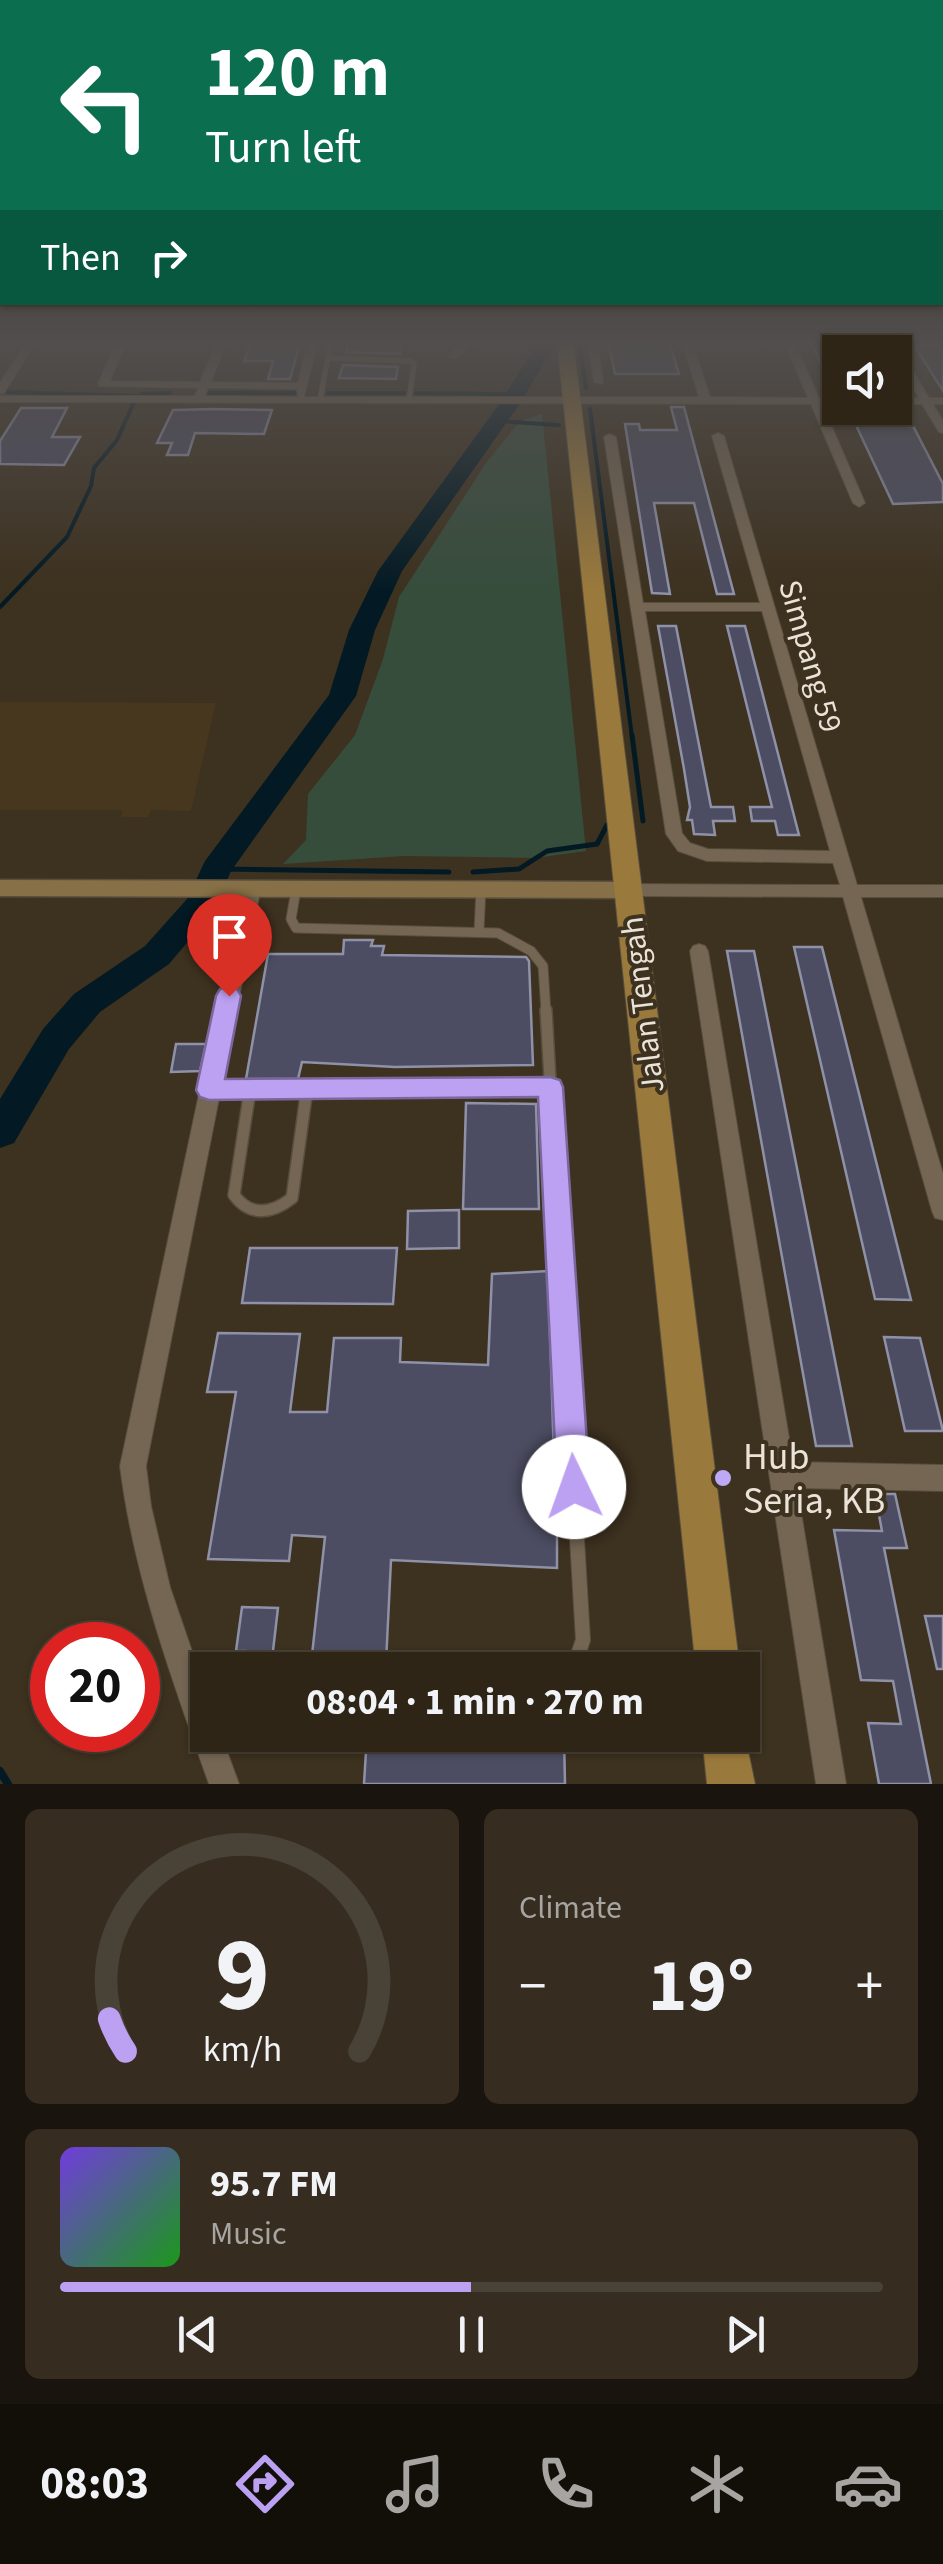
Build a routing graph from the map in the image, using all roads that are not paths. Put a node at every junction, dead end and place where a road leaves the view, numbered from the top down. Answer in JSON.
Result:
{"nodes":[{"id":1,"x":575,"y":424,"type":"edge"},
{"id":2,"x":825,"y":424,"type":"edge"},
{"id":3,"x":718,"y":436,"type":"dead end"},
{"id":4,"x":610,"y":437,"type":"dead end"},
{"id":5,"x":859,"y":503,"type":"dead end"},
{"id":6,"x":638,"y":607,"type":"junction"},
{"id":7,"x":768,"y":607,"type":"junction"},
{"id":8,"x":840,"y":857,"type":"junction"},
{"id":9,"x":240,"y":887,"type":"junction"},
{"id":10,"x":0,"y":888,"type":"edge"},
{"id":11,"x":296,"y":888,"type":"junction"},
{"id":12,"x":481,"y":889,"type":"junction"},
{"id":13,"x":628,"y":890,"type":"junction"},
{"id":14,"x":850,"y":891,"type":"junction"},
{"id":15,"x":943,"y":891,"type":"edge"},
{"id":16,"x":479,"y":930,"type":"junction"},
{"id":17,"x":699,"y":951,"type":"dead end"},
{"id":18,"x":550,"y":1087,"type":"junction"},
{"id":19,"x":307,"y":1089,"type":"junction"},
{"id":20,"x":209,"y":1090,"type":"junction"},
{"id":21,"x":250,"y":1090,"type":"junction"},
{"id":22,"x":943,"y":1212,"type":"edge"},
{"id":23,"x":781,"y":1475,"type":"junction"},
{"id":24,"x":943,"y":1478,"type":"edge"},
{"id":25,"x":579,"y":1652,"type":"edge"},
{"id":26,"x":716,"y":1652,"type":"edge"},
{"id":27,"x":190,"y":1656,"type":"edge"},
{"id":28,"x":216,"y":1752,"type":"edge"},
{"id":29,"x":727,"y":1752,"type":"edge"},
{"id":30,"x":224,"y":1784,"type":"edge"},
{"id":31,"x":731,"y":1784,"type":"edge"},
{"id":32,"x":831,"y":1784,"type":"edge"}],
"edges":[{"from":1,"to":13,"type":"main road","name":"Jalan Tengah"},
{"from":2,"to":5,"type":"street"},
{"from":3,"to":7,"type":"street","name":"Simpang 59"},
{"from":4,"to":6,"type":"street"},
{"from":6,"to":7,"type":"street"},
{"from":6,"to":8,"type":"street"},
{"from":7,"to":8,"type":"street","name":"Simpang 59"},
{"from":8,"to":14,"type":"street","name":"Simpang 59"},
{"from":9,"to":10,"type":"street"},
{"from":9,"to":11,"type":"street"},
{"from":9,"to":20,"type":"street"},
{"from":11,"to":12,"type":"street"},
{"from":11,"to":16,"type":"lane"},
{"from":12,"to":13,"type":"street"},
{"from":12,"to":16,"type":"lane"},
{"from":13,"to":14,"type":"street"},
{"from":13,"to":26,"type":"main road","name":"Jalan Tengah"},
{"from":14,"to":15,"type":"street"},
{"from":14,"to":22,"type":"street","name":"Simpang 59"},
{"from":16,"to":18,"type":"lane"},
{"from":17,"to":23,"type":"street"},
{"from":18,"to":19,"type":"lane"},
{"from":18,"to":25,"type":"lane"},
{"from":19,"to":21,"type":"lane"},
{"from":19,"to":21,"type":"lane"},
{"from":20,"to":21,"type":"lane"},
{"from":20,"to":27,"type":"street"},
{"from":23,"to":24,"type":"street"},
{"from":23,"to":32,"type":"street"},
{"from":28,"to":30,"type":"street"},
{"from":29,"to":31,"type":"main road"}]}
